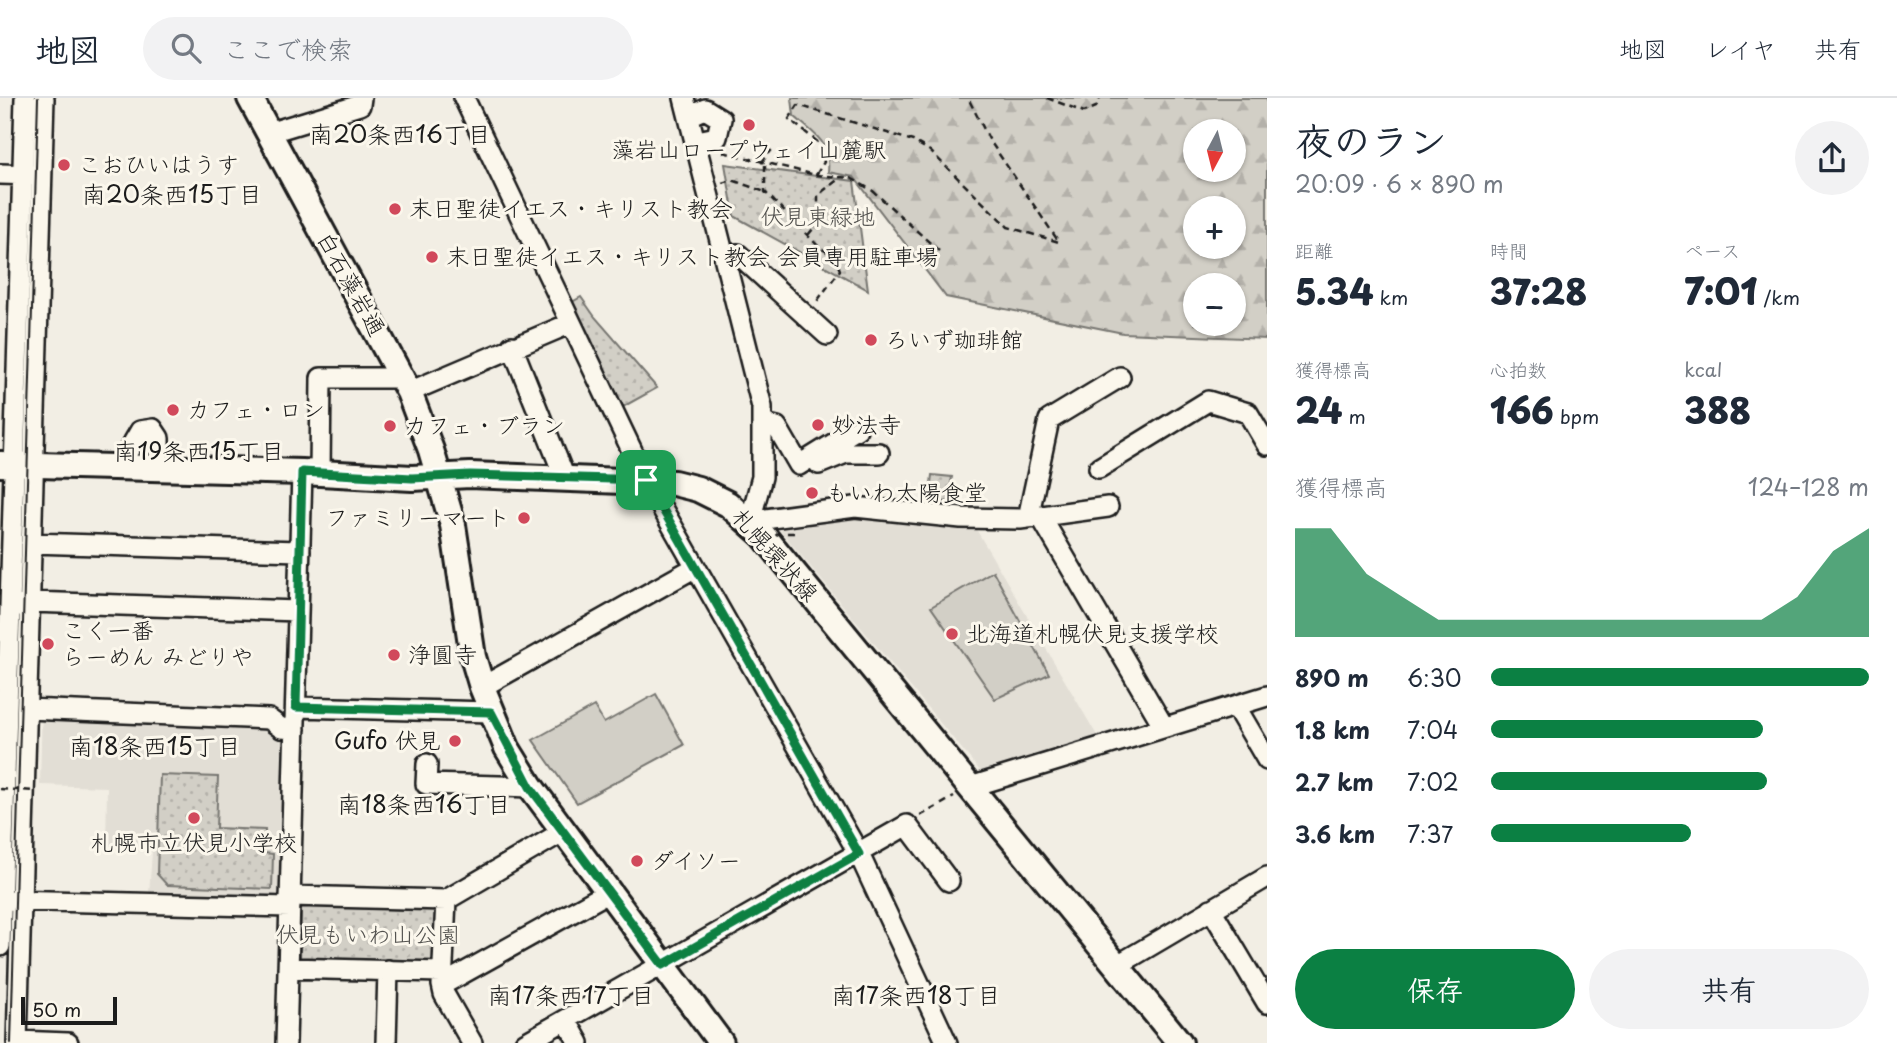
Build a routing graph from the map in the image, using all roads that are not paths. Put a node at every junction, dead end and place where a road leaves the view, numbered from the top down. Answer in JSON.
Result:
{"nodes":[{"id":1,"x":24,"y":98,"type":"edge"},
{"id":2,"x":44,"y":98,"type":"edge"},
{"id":3,"x":250,"y":98,"type":"edge"},
{"id":4,"x":361,"y":98,"type":"edge"},
{"id":5,"x":464,"y":98,"type":"edge"},
{"id":6,"x":687,"y":107,"type":"edge"},
{"id":7,"x":268,"y":132,"type":"junction"},
{"id":8,"x":697,"y":141,"type":"junction"},
{"id":9,"x":0,"y":174,"type":"edge"},
{"id":10,"x":32,"y":175,"type":"junction"},
{"id":11,"x":725,"y":255,"type":"junction"},
{"id":12,"x":19,"y":318,"type":"edge"},
{"id":13,"x":569,"y":324,"type":"junction"},
{"id":14,"x":827,"y":335,"type":"dead end"},
{"id":15,"x":512,"y":346,"type":"junction"},
{"id":16,"x":1120,"y":377,"type":"dead end"},
{"id":17,"x":405,"y":385,"type":"junction"},
{"id":18,"x":764,"y":424,"type":"junction"},
{"id":19,"x":857,"y":429,"type":"dead end"},
{"id":20,"x":1267,"y":445,"type":"edge"},
{"id":21,"x":879,"y":453,"type":"dead end"},
{"id":22,"x":814,"y":455,"type":"junction"},
{"id":23,"x":17,"y":465,"type":"edge"},
{"id":24,"x":119,"y":467,"type":"junction"},
{"id":25,"x":159,"y":468,"type":"junction"},
{"id":26,"x":1099,"y":468,"type":"dead end"},
{"id":27,"x":311,"y":472,"type":"junction"},
{"id":28,"x":439,"y":476,"type":"junction"},
{"id":29,"x":565,"y":478,"type":"junction"},
{"id":30,"x":646,"y":480,"type":"junction"},
{"id":31,"x":1108,"y":508,"type":"dead end"},
{"id":32,"x":1035,"y":518,"type":"junction"},
{"id":33,"x":750,"y":521,"type":"junction"},
{"id":34,"x":31,"y":543,"type":"junction"},
{"id":35,"x":300,"y":551,"type":"junction"},
{"id":36,"x":694,"y":568,"type":"junction"},
{"id":37,"x":30,"y":602,"type":"junction"},
{"id":38,"x":5,"y":610,"type":"edge"},
{"id":39,"x":298,"y":611,"type":"junction"},
{"id":40,"x":482,"y":687,"type":"junction"},
{"id":41,"x":1267,"y":696,"type":"edge"},
{"id":42,"x":15,"y":703,"type":"edge"},
{"id":43,"x":296,"y":707,"type":"junction"},
{"id":44,"x":1236,"y":707,"type":"junction"},
{"id":45,"x":491,"y":712,"type":"junction"},
{"id":46,"x":1164,"y":727,"type":"junction"},
{"id":47,"x":295,"y":729,"type":"junction"},
{"id":48,"x":10,"y":754,"type":"edge"},
{"id":49,"x":1267,"y":760,"type":"edge"},
{"id":50,"x":427,"y":764,"type":"dead end"},
{"id":51,"x":530,"y":787,"type":"junction"},
{"id":52,"x":962,"y":792,"type":"junction"},
{"id":53,"x":564,"y":831,"type":"junction"},
{"id":54,"x":859,"y":854,"type":"junction"},
{"id":55,"x":1267,"y":877,"type":"edge"},
{"id":56,"x":949,"y":881,"type":"dead end"},
{"id":57,"x":609,"y":892,"type":"junction"},
{"id":58,"x":7,"y":900,"type":"edge"},
{"id":59,"x":446,"y":900,"type":"junction"},
{"id":60,"x":290,"y":901,"type":"junction"},
{"id":61,"x":1211,"y":909,"type":"junction"},
{"id":62,"x":0,"y":946,"type":"edge"},
{"id":63,"x":663,"y":965,"type":"junction"},
{"id":64,"x":1116,"y":966,"type":"junction"},
{"id":65,"x":288,"y":968,"type":"junction"},
{"id":66,"x":388,"y":970,"type":"junction"},
{"id":67,"x":442,"y":979,"type":"junction"},
{"id":68,"x":1267,"y":1003,"type":"edge"},
{"id":69,"x":566,"y":1020,"type":"junction"},
{"id":70,"x":17,"y":1042,"type":"edge"},
{"id":71,"x":68,"y":1043,"type":"edge"},
{"id":72,"x":286,"y":1043,"type":"edge"},
{"id":73,"x":386,"y":1043,"type":"edge"},
{"id":74,"x":472,"y":1043,"type":"edge"},
{"id":75,"x":525,"y":1043,"type":"edge"},
{"id":76,"x":579,"y":1043,"type":"edge"},
{"id":77,"x":721,"y":1043,"type":"edge"},
{"id":78,"x":947,"y":1043,"type":"edge"},
{"id":79,"x":1180,"y":1043,"type":"edge"}],
"edges":[{"from":1,"to":10,"type":"street"},
{"from":2,"to":10,"type":"street"},
{"from":3,"to":7,"type":"main road","name":"白石藻岩通"},
{"from":4,"to":7,"type":"street"},
{"from":5,"to":13,"type":"street"},
{"from":6,"to":8,"type":"street"},
{"from":6,"to":8,"type":"street"},
{"from":7,"to":17,"type":"main road","name":"白石藻岩通"},
{"from":8,"to":11,"type":"street"},
{"from":9,"to":10,"type":"street"},
{"from":10,"to":12,"type":"street"},
{"from":11,"to":14,"type":"street"},
{"from":11,"to":18,"type":"street"},
{"from":12,"to":23,"type":"street"},
{"from":13,"to":15,"type":"street"},
{"from":13,"to":30,"type":"street"},
{"from":15,"to":17,"type":"street"},
{"from":15,"to":29,"type":"street"},
{"from":16,"to":32,"type":"street"},
{"from":17,"to":27,"type":"street"},
{"from":17,"to":28,"type":"main road","name":"白石藻岩通"},
{"from":18,"to":22,"type":"street"},
{"from":18,"to":33,"type":"street"},
{"from":19,"to":22,"type":"street"},
{"from":20,"to":26,"type":"street"},
{"from":21,"to":22,"type":"street"},
{"from":23,"to":24,"type":"main road","name":"札幌環状線"},
{"from":23,"to":34,"type":"street"},
{"from":23,"to":38,"type":"street"},
{"from":24,"to":25,"type":"main road","name":"札幌環状線"},
{"from":24,"to":25,"type":"street"},
{"from":25,"to":27,"type":"main road","name":"札幌環状線"},
{"from":27,"to":28,"type":"main road","name":"札幌環状線"},
{"from":27,"to":35,"type":"street"},
{"from":28,"to":29,"type":"main road","name":"札幌環状線"},
{"from":28,"to":40,"type":"main road","name":"白石藻岩通"},
{"from":29,"to":30,"type":"main road","name":"札幌環状線"},
{"from":30,"to":33,"type":"main road","name":"札幌環状線"},
{"from":30,"to":36,"type":"street"},
{"from":31,"to":32,"type":"street"},
{"from":32,"to":33,"type":"street"},
{"from":32,"to":46,"type":"street"},
{"from":33,"to":52,"type":"main road","name":"札幌環状線"},
{"from":34,"to":35,"type":"street"},
{"from":34,"to":37,"type":"street"},
{"from":35,"to":39,"type":"street"},
{"from":36,"to":40,"type":"street"},
{"from":36,"to":54,"type":"street"},
{"from":37,"to":38,"type":"street"},
{"from":37,"to":39,"type":"street"},
{"from":37,"to":42,"type":"street"},
{"from":38,"to":42,"type":"street"},
{"from":39,"to":43,"type":"street"},
{"from":40,"to":45,"type":"main road","name":"白石藻岩通"},
{"from":41,"to":44,"type":"street"},
{"from":42,"to":47,"type":"street"},
{"from":42,"to":48,"type":"street"},
{"from":43,"to":45,"type":"street"},
{"from":43,"to":47,"type":"street"},
{"from":44,"to":46,"type":"street"},
{"from":44,"to":49,"type":"street"},
{"from":45,"to":51,"type":"main road","name":"白石藻岩通"},
{"from":46,"to":52,"type":"street"},
{"from":47,"to":60,"type":"street"},
{"from":48,"to":58,"type":"street"},
{"from":50,"to":51,"type":"street"},
{"from":51,"to":53,"type":"main road","name":"白石藻岩通"},
{"from":52,"to":64,"type":"main road","name":"札幌環状線"},
{"from":53,"to":57,"type":"main road","name":"白石藻岩通"},
{"from":53,"to":59,"type":"street"},
{"from":54,"to":56,"type":"street"},
{"from":54,"to":63,"type":"street"},
{"from":54,"to":78,"type":"street"},
{"from":55,"to":61,"type":"street"},
{"from":57,"to":63,"type":"main road","name":"白石藻岩通"},
{"from":57,"to":67,"type":"street"},
{"from":58,"to":60,"type":"street"},
{"from":58,"to":62,"type":"street"},
{"from":58,"to":70,"type":"street"},
{"from":59,"to":60,"type":"street"},
{"from":59,"to":67,"type":"street"},
{"from":60,"to":65,"type":"street"},
{"from":61,"to":64,"type":"street"},
{"from":61,"to":68,"type":"street"},
{"from":63,"to":69,"type":"street"},
{"from":63,"to":77,"type":"main road","name":"白石藻岩通"},
{"from":64,"to":79,"type":"main road","name":"札幌環状線"},
{"from":65,"to":66,"type":"street"},
{"from":65,"to":72,"type":"street"},
{"from":66,"to":67,"type":"street"},
{"from":66,"to":73,"type":"street"},
{"from":67,"to":74,"type":"street"},
{"from":69,"to":75,"type":"street"},
{"from":69,"to":76,"type":"street"},
{"from":70,"to":71,"type":"street"}]}
